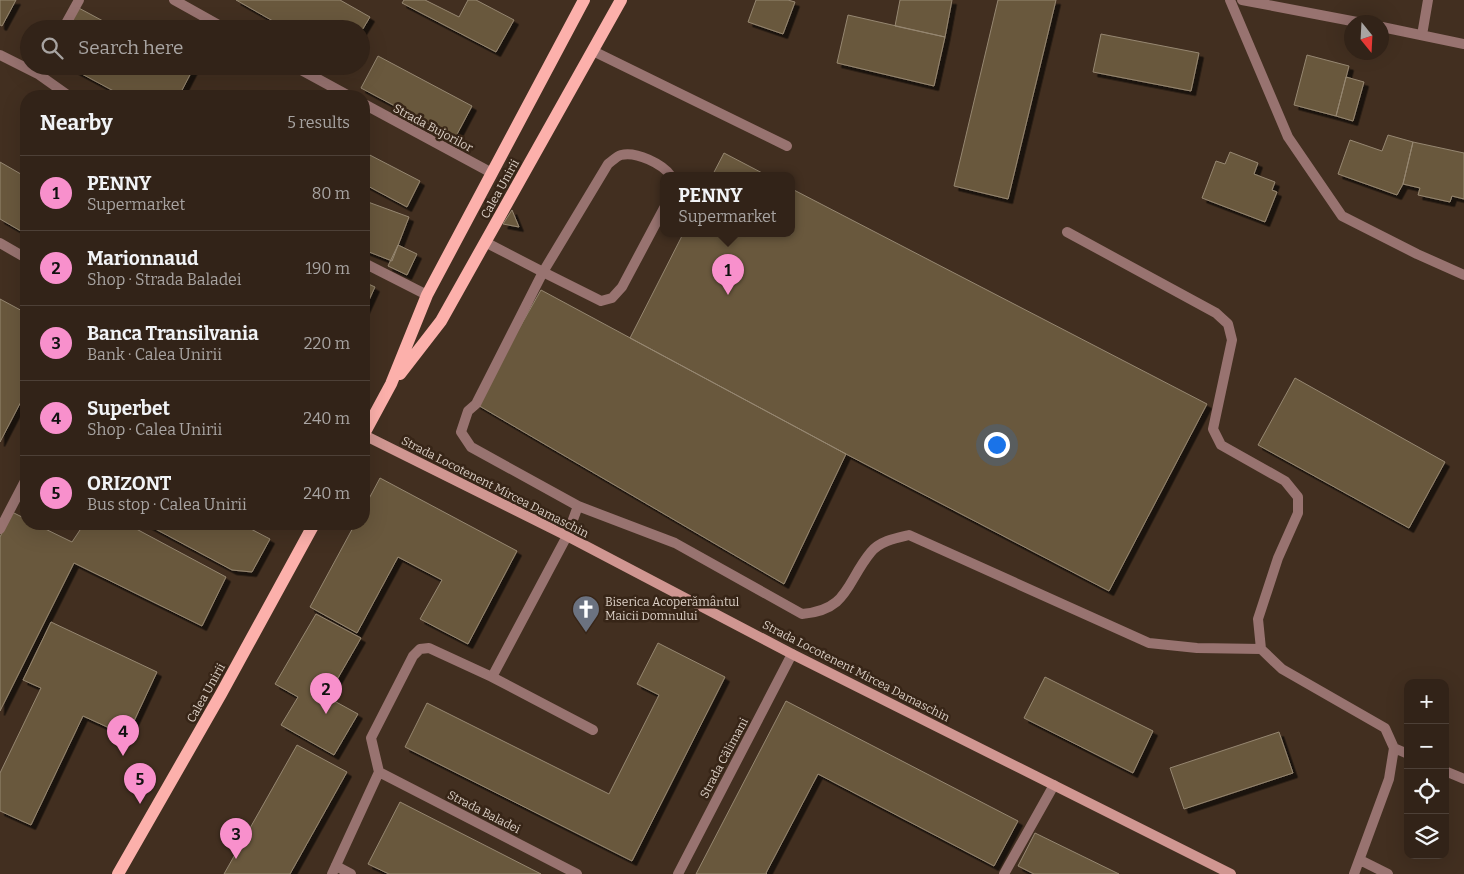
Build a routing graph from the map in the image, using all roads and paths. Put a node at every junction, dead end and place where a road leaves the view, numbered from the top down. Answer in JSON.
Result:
{"nodes":[{"id":1,"x":79,"y":0,"type":"edge"},
{"id":2,"x":174,"y":0,"type":"edge"},
{"id":3,"x":584,"y":0,"type":"edge"},
{"id":4,"x":621,"y":0,"type":"edge"},
{"id":5,"x":1230,"y":0,"type":"edge"},
{"id":6,"x":1242,"y":0,"type":"edge"},
{"id":7,"x":1428,"y":0,"type":"edge"},
{"id":8,"x":68,"y":20,"type":"edge"},
{"id":9,"x":210,"y":20,"type":"edge"},
{"id":10,"x":1344,"y":20,"type":"edge"},
{"id":11,"x":1389,"y":28,"type":"edge"},
{"id":12,"x":1422,"y":35,"type":"junction"},
{"id":13,"x":1464,"y":44,"type":"edge"},
{"id":14,"x":593,"y":51,"type":"junction"},
{"id":15,"x":0,"y":55,"type":"edge"},
{"id":16,"x":20,"y":62,"type":"edge"},
{"id":17,"x":46,"y":75,"type":"edge"},
{"id":18,"x":310,"y":75,"type":"edge"},
{"id":19,"x":62,"y":90,"type":"edge"},
{"id":20,"x":338,"y":90,"type":"edge"},
{"id":21,"x":370,"y":107,"type":"edge"},
{"id":22,"x":787,"y":146,"type":"dead end"},
{"id":23,"x":490,"y":172,"type":"junction"},
{"id":24,"x":669,"y":172,"type":"edge"},
{"id":25,"x":660,"y":216,"type":"edge"},
{"id":26,"x":1067,"y":232,"type":"dead end"},
{"id":27,"x":486,"y":242,"type":"junction"},
{"id":28,"x":0,"y":243,"type":"edge"},
{"id":29,"x":20,"y":255,"type":"edge"},
{"id":30,"x":370,"y":266,"type":"edge"},
{"id":31,"x":543,"y":272,"type":"junction"},
{"id":32,"x":1464,"y":275,"type":"edge"},
{"id":33,"x":427,"y":295,"type":"junction"},
{"id":34,"x":391,"y":384,"type":"junction"},
{"id":35,"x":370,"y":423,"type":"edge"},
{"id":36,"x":370,"y":437,"type":"edge"},
{"id":37,"x":20,"y":491,"type":"edge"},
{"id":38,"x":578,"y":506,"type":"junction"},
{"id":39,"x":0,"y":529,"type":"edge"},
{"id":40,"x":311,"y":530,"type":"edge"},
{"id":41,"x":567,"y":536,"type":"junction"},
{"id":42,"x":1261,"y":650,"type":"junction"},
{"id":43,"x":792,"y":654,"type":"junction"},
{"id":44,"x":492,"y":677,"type":"junction"},
{"id":45,"x":593,"y":730,"type":"dead end"},
{"id":46,"x":1394,"y":748,"type":"junction"},
{"id":47,"x":1404,"y":752,"type":"edge"},
{"id":48,"x":379,"y":772,"type":"junction"},
{"id":49,"x":1449,"y":773,"type":"edge"},
{"id":50,"x":1464,"y":779,"type":"edge"},
{"id":51,"x":1054,"y":785,"type":"junction"},
{"id":52,"x":1360,"y":860,"type":"junction"},
{"id":53,"x":334,"y":870,"type":"edge"},
{"id":54,"x":118,"y":874,"type":"edge"},
{"id":55,"x":351,"y":874,"type":"edge"},
{"id":56,"x":577,"y":874,"type":"edge"},
{"id":57,"x":678,"y":874,"type":"edge"},
{"id":58,"x":1004,"y":874,"type":"edge"},
{"id":59,"x":1231,"y":874,"type":"edge"},
{"id":60,"x":1354,"y":874,"type":"edge"},
{"id":61,"x":1388,"y":874,"type":"edge"}],
"edges":[{"from":1,"to":8,"type":"street"},
{"from":2,"to":9,"type":"street"},
{"from":3,"to":23,"type":"main road","name":"Calea Unirii"},
{"from":4,"to":14,"type":"main road","name":"Calea Unirii"},
{"from":5,"to":32,"type":"street"},
{"from":6,"to":10,"type":"street"},
{"from":7,"to":12,"type":"street"},
{"from":11,"to":12,"type":"street"},
{"from":12,"to":13,"type":"street"},
{"from":14,"to":22,"type":"street"},
{"from":14,"to":27,"type":"main road","name":"Calea Unirii"},
{"from":15,"to":16,"type":"street"},
{"from":17,"to":19,"type":"street"},
{"from":18,"to":20,"type":"street"},
{"from":21,"to":23,"type":"street","name":"Strada Bujorilor"},
{"from":23,"to":33,"type":"main road","name":"Calea Unirii"},
{"from":24,"to":31,"type":"street"},
{"from":25,"to":31,"type":"street"},
{"from":26,"to":42,"type":"street"},
{"from":27,"to":31,"type":"street"},
{"from":27,"to":34,"type":"main road","name":"Calea Unirii"},
{"from":28,"to":29,"type":"street"},
{"from":30,"to":33,"type":"street"},
{"from":31,"to":38,"type":"street"},
{"from":33,"to":34,"type":"main road","name":"Calea Unirii"},
{"from":34,"to":35,"type":"main road","name":"Calea Unirii"},
{"from":36,"to":41,"type":"street","name":"Strada Locotenent Mircea Damaschin"},
{"from":37,"to":39,"type":"street"},
{"from":38,"to":41,"type":"street"},
{"from":38,"to":42,"type":"street"},
{"from":40,"to":54,"type":"main road","name":"Calea Unirii"},
{"from":41,"to":43,"type":"street","name":"Strada Locotenent Mircea Damaschin"},
{"from":41,"to":44,"type":"street"},
{"from":42,"to":46,"type":"street"},
{"from":43,"to":51,"type":"street","name":"Strada Locotenent Mircea Damaschin"},
{"from":43,"to":57,"type":"street","name":"Strada Călimani"},
{"from":44,"to":45,"type":"street"},
{"from":44,"to":48,"type":"street"},
{"from":46,"to":47,"type":"street"},
{"from":46,"to":52,"type":"street"},
{"from":48,"to":53,"type":"street"},
{"from":48,"to":56,"type":"street","name":"Strada Baladei"},
{"from":49,"to":50,"type":"street"},
{"from":51,"to":58,"type":"street"},
{"from":51,"to":59,"type":"street","name":"Strada Locotenent Mircea Damaschin"},
{"from":52,"to":60,"type":"street"},
{"from":52,"to":61,"type":"street"},
{"from":53,"to":55,"type":"street"}]}
